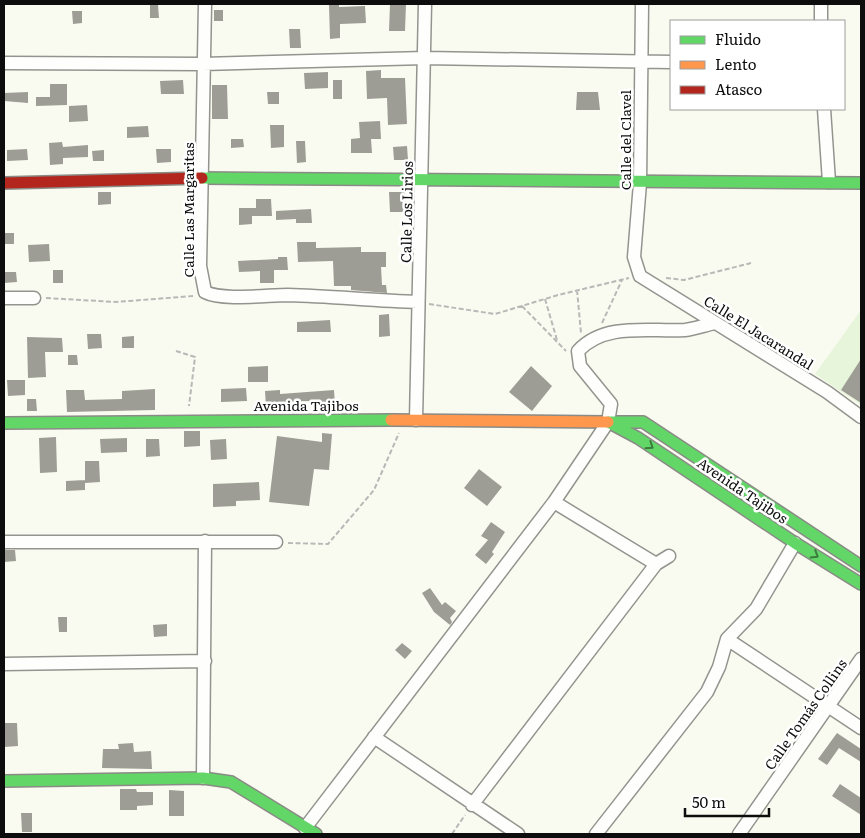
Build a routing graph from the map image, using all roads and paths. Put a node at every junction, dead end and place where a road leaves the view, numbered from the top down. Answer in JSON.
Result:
{"nodes":[{"id":1,"x":204,"y":4,"type":"edge"},
{"id":2,"x":425,"y":4,"type":"edge"},
{"id":3,"x":642,"y":4,"type":"edge"},
{"id":4,"x":821,"y":4,"type":"edge"},
{"id":5,"x":821,"y":20,"type":"edge"},
{"id":6,"x":425,"y":58,"type":"junction"},
{"id":7,"x":640,"y":62,"type":"junction"},
{"id":8,"x":670,"y":62,"type":"edge"},
{"id":9,"x":4,"y":63,"type":"edge"},
{"id":10,"x":204,"y":64,"type":"junction"},
{"id":11,"x":824,"y":110,"type":"edge"},
{"id":12,"x":202,"y":178,"type":"junction"},
{"id":13,"x":421,"y":181,"type":"junction"},
{"id":14,"x":828,"y":182,"type":"junction"},
{"id":15,"x":4,"y":183,"type":"edge"},
{"id":16,"x":640,"y":183,"type":"junction"},
{"id":17,"x":861,"y":183,"type":"edge"},
{"id":18,"x":751,"y":263,"type":"dead end"},
{"id":19,"x":640,"y":276,"type":"junction"},
{"id":20,"x":622,"y":280,"type":"junction"},
{"id":21,"x":577,"y":290,"type":"junction"},
{"id":22,"x":205,"y":292,"type":"junction"},
{"id":23,"x":4,"y":298,"type":"edge"},
{"id":24,"x":34,"y":298,"type":"joint"},
{"id":25,"x":546,"y":299,"type":"junction"},
{"id":26,"x":418,"y":302,"type":"junction"},
{"id":27,"x":522,"y":306,"type":"junction"},
{"id":28,"x":715,"y":323,"type":"junction"},
{"id":29,"x":594,"y":338,"type":"junction"},
{"id":30,"x":558,"y":342,"type":"junction"},
{"id":31,"x":582,"y":347,"type":"junction"},
{"id":32,"x":176,"y":351,"type":"dead end"},
{"id":33,"x":580,"y":366,"type":"junction"},
{"id":34,"x":861,"y":417,"type":"edge"},
{"id":35,"x":398,"y":420,"type":"junction"},
{"id":36,"x":416,"y":420,"type":"junction"},
{"id":37,"x":187,"y":421,"type":"junction"},
{"id":38,"x":608,"y":422,"type":"junction"},
{"id":39,"x":4,"y":423,"type":"edge"},
{"id":40,"x":554,"y":502,"type":"junction"},
{"id":41,"x":205,"y":541,"type":"junction"},
{"id":42,"x":4,"y":542,"type":"edge"},
{"id":43,"x":276,"y":542,"type":"joint"},
{"id":44,"x":795,"y":543,"type":"junction"},
{"id":45,"x":669,"y":556,"type":"dead end"},
{"id":46,"x":656,"y":564,"type":"junction"},
{"id":47,"x":861,"y":566,"type":"edge"},
{"id":48,"x":861,"y":584,"type":"edge"},
{"id":49,"x":728,"y":639,"type":"junction"},
{"id":50,"x":861,"y":659,"type":"edge"},
{"id":51,"x":205,"y":661,"type":"junction"},
{"id":52,"x":4,"y":664,"type":"edge"},
{"id":53,"x":828,"y":708,"type":"junction"},
{"id":54,"x":861,"y":728,"type":"edge"},
{"id":55,"x":374,"y":737,"type":"junction"},
{"id":56,"x":202,"y":778,"type":"junction"},
{"id":57,"x":4,"y":781,"type":"edge"},
{"id":58,"x":472,"y":805,"type":"junction"},
{"id":59,"x":310,"y":831,"type":"edge"},
{"id":60,"x":452,"y":834,"type":"edge"},
{"id":61,"x":518,"y":834,"type":"edge"},
{"id":62,"x":596,"y":834,"type":"edge"},
{"id":63,"x":739,"y":834,"type":"edge"}],
"edges":[{"from":1,"to":10,"type":"street","name":"Calle Las Margaritas"},
{"from":2,"to":6,"type":"street","name":"Calle Los Lirios"},
{"from":3,"to":7,"type":"street","name":"Calle del Clavel"},
{"from":4,"to":5,"type":"street"},
{"from":6,"to":7,"type":"street"},
{"from":6,"to":10,"type":"street"},
{"from":6,"to":13,"type":"street","name":"Calle Los Lirios"},
{"from":7,"to":8,"type":"street"},
{"from":7,"to":16,"type":"street","name":"Calle del Clavel"},
{"from":9,"to":10,"type":"street"},
{"from":10,"to":12,"type":"street","name":"Calle Las Margaritas"},
{"from":11,"to":14,"type":"street"},
{"from":12,"to":13,"type":"street"},
{"from":12,"to":15,"type":"street"},
{"from":12,"to":22,"type":"street","name":"Calle Las Margaritas"},
{"from":13,"to":16,"type":"street"},
{"from":13,"to":26,"type":"street","name":"Calle Los Lirios"},
{"from":14,"to":16,"type":"street"},
{"from":14,"to":17,"type":"street"},
{"from":16,"to":19,"type":"street","name":"Calle del Clavel"},
{"from":18,"to":19,"type":"path"},
{"from":19,"to":20,"type":"path"},
{"from":19,"to":28,"type":"street","name":"Calle El Jacarandal"},
{"from":20,"to":21,"type":"path"},
{"from":20,"to":29,"type":"path"},
{"from":21,"to":25,"type":"path"},
{"from":21,"to":31,"type":"path"},
{"from":22,"to":24,"type":"path"},
{"from":22,"to":26,"type":"street","name":"Calle Las Margaritas"},
{"from":23,"to":24,"type":"street"},
{"from":25,"to":27,"type":"path"},
{"from":25,"to":30,"type":"path"},
{"from":26,"to":27,"type":"path"},
{"from":26,"to":36,"type":"street","name":"Calle Los Lirios"},
{"from":27,"to":30,"type":"path"},
{"from":28,"to":29,"type":"street"},
{"from":28,"to":34,"type":"street","name":"Calle El Jacarandal"},
{"from":29,"to":31,"type":"street"},
{"from":30,"to":33,"type":"path"},
{"from":31,"to":33,"type":"street"},
{"from":32,"to":37,"type":"path"},
{"from":33,"to":38,"type":"street"},
{"from":35,"to":36,"type":"street","name":"Avenida Tajibos"},
{"from":35,"to":37,"type":"street","name":"Avenida Tajibos"},
{"from":35,"to":43,"type":"path"},
{"from":36,"to":38,"type":"street","name":"Avenida Tajibos"},
{"from":37,"to":39,"type":"street","name":"Avenida Tajibos"},
{"from":38,"to":40,"type":"street"},
{"from":38,"to":44,"type":"street","name":"Avenida Tajibos","one_way":true},
{"from":38,"to":47,"type":"street","name":"Avenida Tajibos"},
{"from":40,"to":46,"type":"street"},
{"from":40,"to":55,"type":"street"},
{"from":41,"to":42,"type":"street"},
{"from":41,"to":43,"type":"street"},
{"from":41,"to":51,"type":"street"},
{"from":44,"to":48,"type":"street","name":"Avenida Tajibos","one_way":true},
{"from":44,"to":49,"type":"street"},
{"from":45,"to":46,"type":"street"},
{"from":46,"to":58,"type":"street"},
{"from":49,"to":53,"type":"street"},
{"from":49,"to":62,"type":"street"},
{"from":50,"to":53,"type":"street","name":"Calle Tomás Collins"},
{"from":51,"to":52,"type":"street"},
{"from":51,"to":56,"type":"street"},
{"from":53,"to":54,"type":"street"},
{"from":53,"to":63,"type":"street","name":"Calle Tomás Collins"},
{"from":55,"to":58,"type":"street"},
{"from":55,"to":59,"type":"street"},
{"from":56,"to":57,"type":"street"},
{"from":56,"to":59,"type":"street"},
{"from":58,"to":60,"type":"path"},
{"from":58,"to":61,"type":"street"}]}
